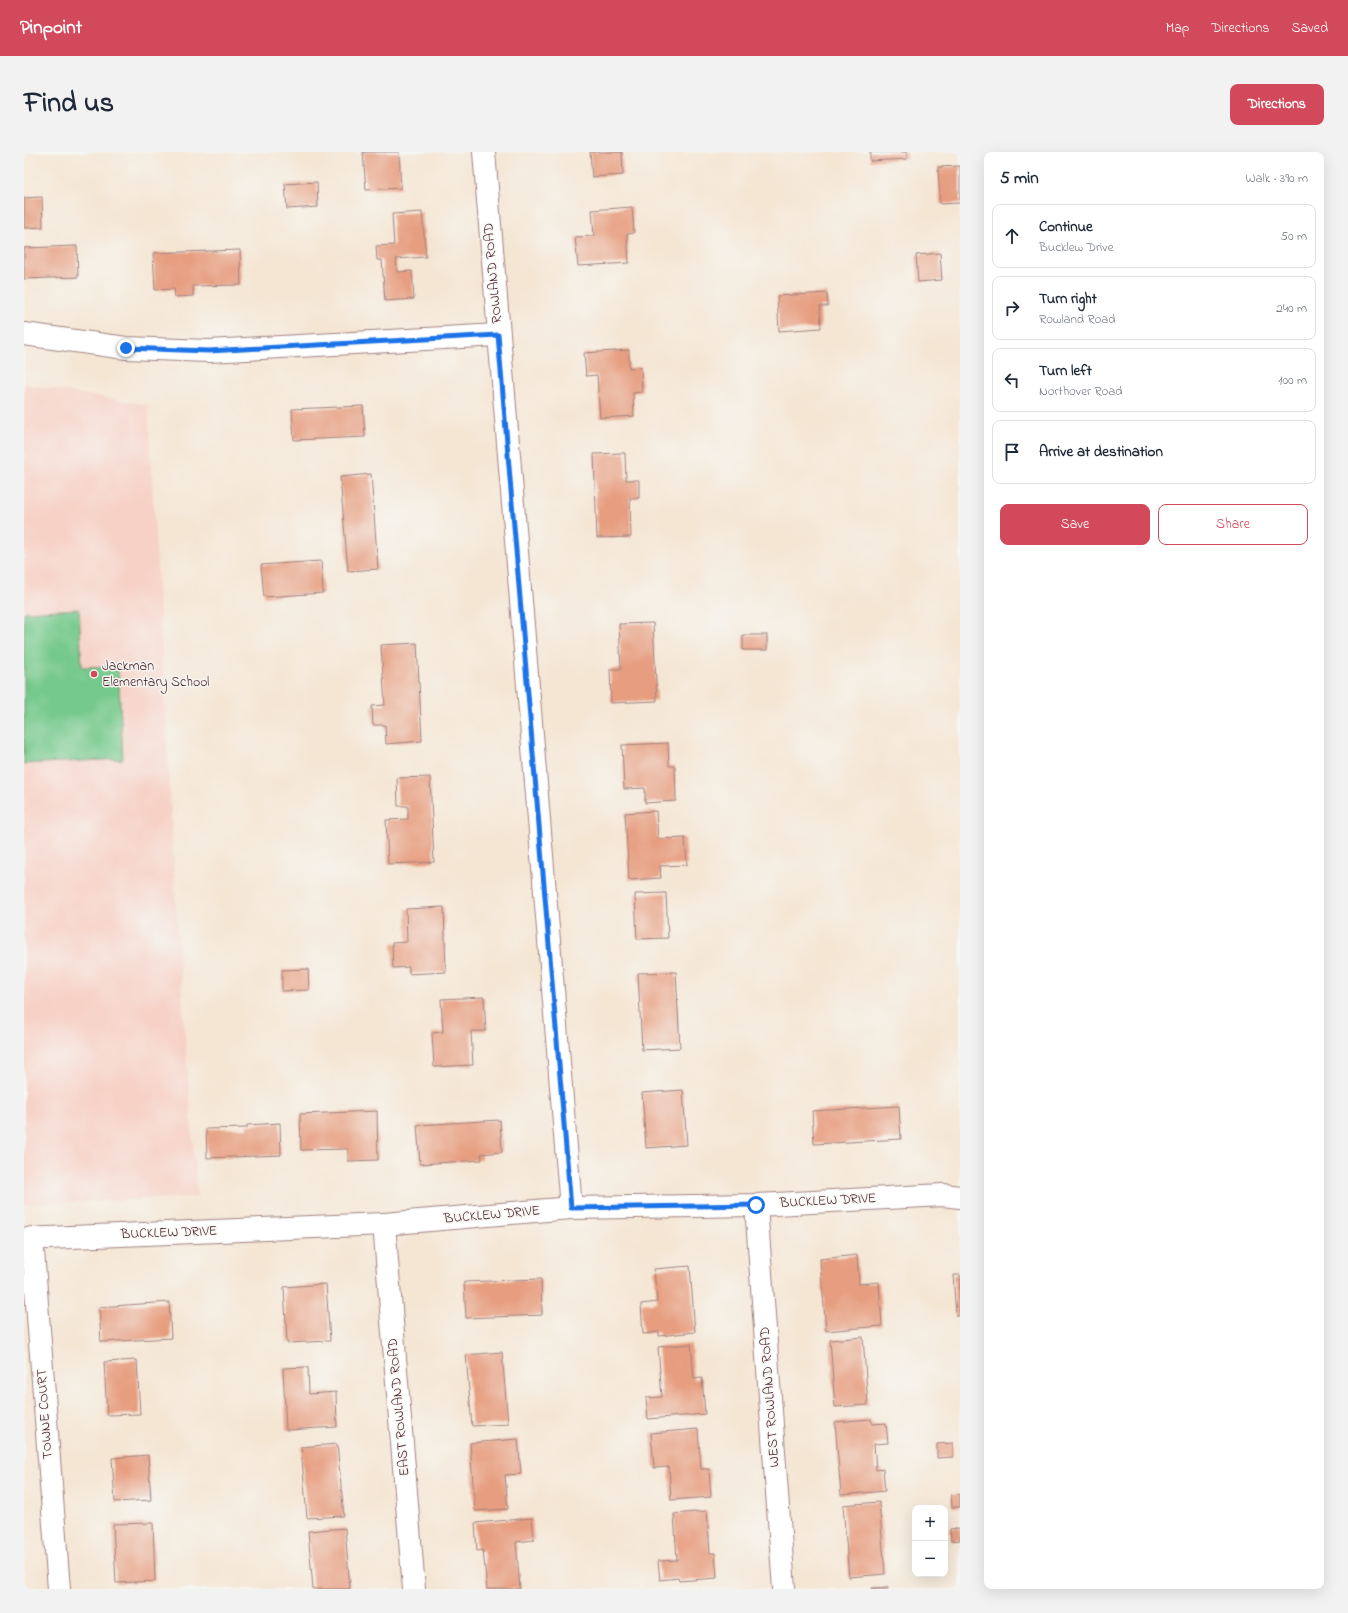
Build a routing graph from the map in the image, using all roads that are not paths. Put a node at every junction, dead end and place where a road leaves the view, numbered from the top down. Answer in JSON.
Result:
{"nodes":[{"id":1,"x":484,"y":152,"type":"edge"},
{"id":2,"x":24,"y":334,"type":"edge"},
{"id":3,"x":498,"y":335,"type":"junction"},
{"id":4,"x":960,"y":1197,"type":"edge"},
{"id":5,"x":756,"y":1205,"type":"junction"},
{"id":6,"x":571,"y":1208,"type":"junction"},
{"id":7,"x":384,"y":1224,"type":"junction"},
{"id":8,"x":28,"y":1239,"type":"edge"},
{"id":9,"x":59,"y":1589,"type":"edge"},
{"id":10,"x":414,"y":1589,"type":"edge"},
{"id":11,"x":784,"y":1589,"type":"edge"}],
"edges":[{"from":1,"to":3,"type":"street","name":"ROWLAND ROAD"},
{"from":2,"to":3,"type":"street"},
{"from":3,"to":6,"type":"street","name":"ROWLAND ROAD"},
{"from":4,"to":5,"type":"street","name":"BUCKLEW DRIVE"},
{"from":5,"to":6,"type":"street","name":"BUCKLEW DRIVE"},
{"from":5,"to":11,"type":"street","name":"WEST ROWLAND ROAD"},
{"from":6,"to":7,"type":"street","name":"BUCKLEW DRIVE"},
{"from":7,"to":8,"type":"street","name":"BUCKLEW DRIVE"},
{"from":7,"to":10,"type":"street","name":"EAST ROWLAND ROAD"},
{"from":8,"to":9,"type":"street","name":"TOWNE COURT"}]}
